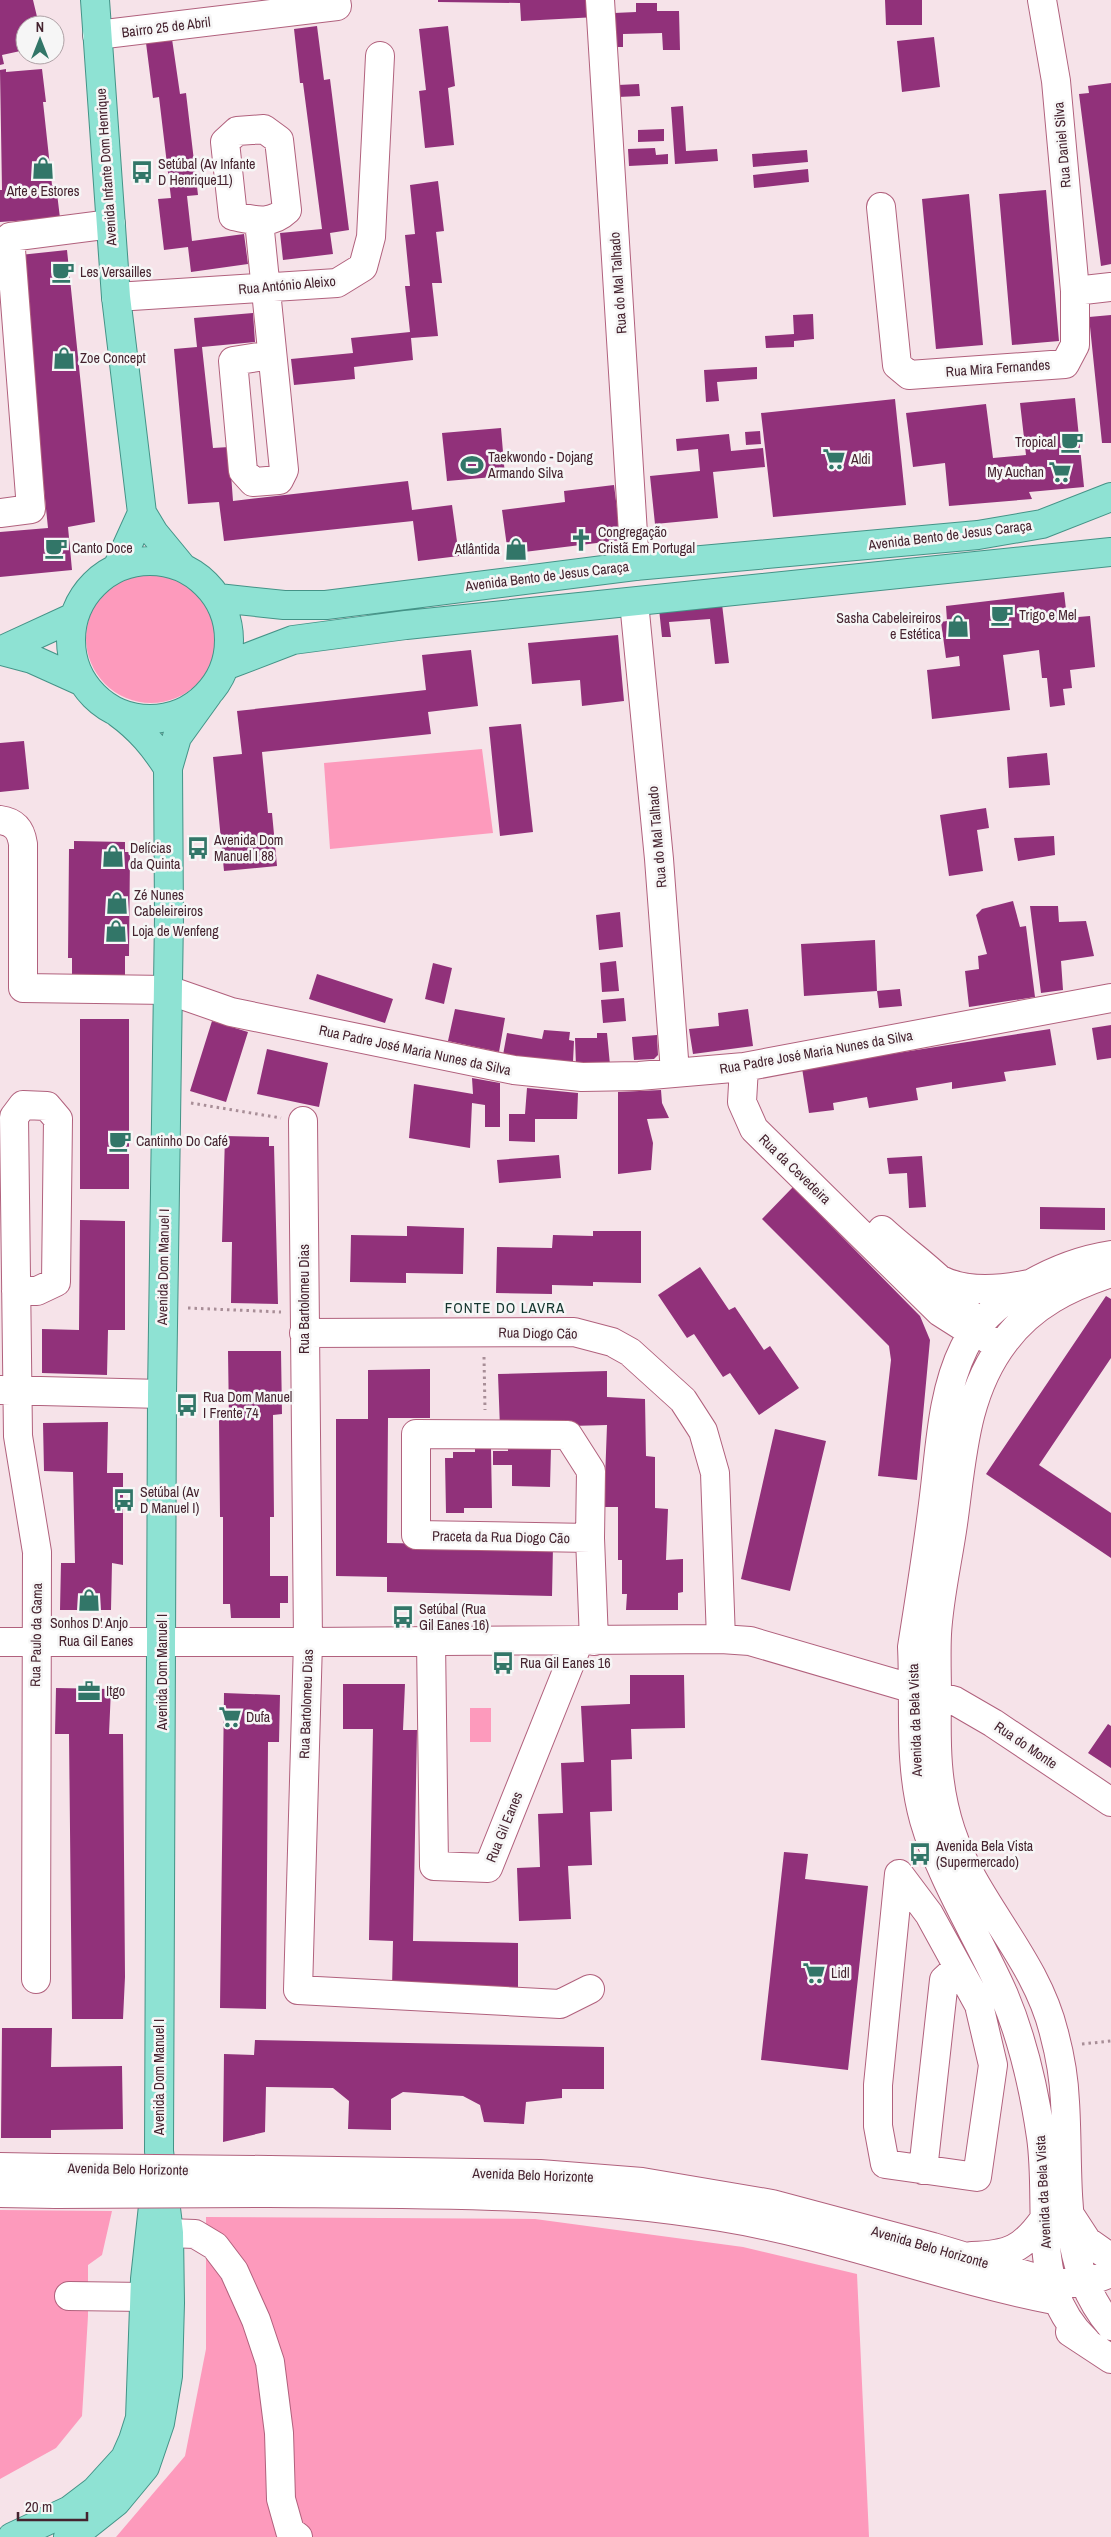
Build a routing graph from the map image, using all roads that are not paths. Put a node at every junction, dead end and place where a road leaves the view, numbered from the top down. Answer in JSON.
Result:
{"nodes":[{"id":1,"x":95,"y":0,"type":"edge"},
{"id":2,"x":336,"y":0,"type":"edge"},
{"id":3,"x":600,"y":0,"type":"edge"},
{"id":4,"x":1042,"y":0,"type":"edge"},
{"id":5,"x":234,"y":9,"type":"edge"},
{"id":6,"x":97,"y":35,"type":"junction"},
{"id":7,"x":380,"y":56,"type":"dead end"},
{"id":8,"x":881,"y":207,"type":"dead end"},
{"id":9,"x":258,"y":221,"type":"dead end"},
{"id":10,"x":110,"y":224,"type":"junction"},
{"id":11,"x":1111,"y":287,"type":"edge"},
{"id":12,"x":264,"y":288,"type":"junction"},
{"id":13,"x":1075,"y":291,"type":"junction"},
{"id":14,"x":116,"y":297,"type":"junction"},
{"id":15,"x":271,"y":355,"type":"dead end"},
{"id":16,"x":1111,"y":497,"type":"edge"},
{"id":17,"x":0,"y":513,"type":"edge"},
{"id":18,"x":142,"y":513,"type":"junction"},
{"id":19,"x":1111,"y":552,"type":"edge"},
{"id":20,"x":635,"y":566,"type":"junction"},
{"id":21,"x":182,"y":567,"type":"junction"},
{"id":22,"x":116,"y":568,"type":"junction"},
{"id":23,"x":218,"y":598,"type":"junction"},
{"id":24,"x":634,"y":602,"type":"junction"},
{"id":25,"x":74,"y":617,"type":"junction"},
{"id":26,"x":1,"y":651,"type":"edge"},
{"id":27,"x":225,"y":666,"type":"junction"},
{"id":28,"x":83,"y":682,"type":"junction"},
{"id":29,"x":208,"y":694,"type":"junction"},
{"id":30,"x":102,"y":702,"type":"junction"},
{"id":31,"x":168,"y":768,"type":"junction"},
{"id":32,"x":0,"y":820,"type":"edge"},
{"id":33,"x":168,"y":990,"type":"junction"},
{"id":34,"x":1111,"y":998,"type":"edge"},
{"id":35,"x":744,"y":1067,"type":"junction"},
{"id":36,"x":675,"y":1072,"type":"junction"},
{"id":37,"x":303,"y":1121,"type":"road end"},
{"id":38,"x":1111,"y":1255,"type":"edge"},
{"id":39,"x":1111,"y":1273,"type":"edge"},
{"id":40,"x":937,"y":1279,"type":"junction"},
{"id":41,"x":1034,"y":1283,"type":"junction"},
{"id":42,"x":16,"y":1292,"type":"junction"},
{"id":43,"x":940,"y":1312,"type":"junction"},
{"id":44,"x":304,"y":1323,"type":"junction"},
{"id":45,"x":977,"y":1330,"type":"junction"},
{"id":46,"x":1000,"y":1349,"type":"junction"},
{"id":47,"x":952,"y":1382,"type":"junction"},
{"id":48,"x":9,"y":1390,"type":"edge"},
{"id":49,"x":162,"y":1394,"type":"junction"},
{"id":50,"x":590,"y":1538,"type":"junction"},
{"id":51,"x":721,"y":1639,"type":"junction"},
{"id":52,"x":35,"y":1641,"type":"junction"},
{"id":53,"x":163,"y":1641,"type":"junction"},
{"id":54,"x":432,"y":1641,"type":"junction"},
{"id":55,"x":586,"y":1641,"type":"junction"},
{"id":56,"x":0,"y":1642,"type":"edge"},
{"id":57,"x":308,"y":1642,"type":"junction"},
{"id":58,"x":926,"y":1692,"type":"junction"},
{"id":59,"x":1111,"y":1802,"type":"edge"},
{"id":60,"x":958,"y":1967,"type":"junction"},
{"id":61,"x":36,"y":1979,"type":"dead end"},
{"id":62,"x":590,"y":1989,"type":"dead end"},
{"id":63,"x":1048,"y":2015,"type":"junction"},
{"id":64,"x":1016,"y":2025,"type":"junction"},
{"id":65,"x":986,"y":2036,"type":"junction"},
{"id":66,"x":159,"y":2151,"type":"junction"},
{"id":67,"x":0,"y":2167,"type":"edge"},
{"id":68,"x":923,"y":2170,"type":"junction"},
{"id":69,"x":56,"y":2181,"type":"junction"},
{"id":70,"x":269,"y":2182,"type":"junction"},
{"id":71,"x":0,"y":2193,"type":"edge"},
{"id":72,"x":1068,"y":2207,"type":"junction"},
{"id":73,"x":1044,"y":2219,"type":"junction"},
{"id":74,"x":169,"y":2233,"type":"junction"},
{"id":75,"x":962,"y":2256,"type":"junction"},
{"id":76,"x":1111,"y":2258,"type":"edge"},
{"id":77,"x":1111,"y":2273,"type":"edge"},
{"id":78,"x":1003,"y":2290,"type":"junction"},
{"id":79,"x":1096,"y":2290,"type":"edge"},
{"id":80,"x":1055,"y":2292,"type":"junction"},
{"id":81,"x":69,"y":2296,"type":"dead end"},
{"id":82,"x":145,"y":2297,"type":"junction"},
{"id":83,"x":1111,"y":2326,"type":"edge"},
{"id":84,"x":1086,"y":2341,"type":"junction"},
{"id":85,"x":1111,"y":2358,"type":"edge"},
{"id":86,"x":12,"y":2537,"type":"edge"},
{"id":87,"x":68,"y":2537,"type":"edge"},
{"id":88,"x":298,"y":2537,"type":"edge"}],
"edges":[{"from":1,"to":6,"type":"main road","name":"Avenida Infante Dom Henrique"},
{"from":2,"to":5,"type":"street","name":"Bairro 25 de Abril"},
{"from":3,"to":20,"type":"street","name":"Rua do Mal Talhado"},
{"from":4,"to":13,"type":"street","name":"Rua Daniel Silva"},
{"from":5,"to":6,"type":"street","name":"Bairro 25 de Abril"},
{"from":6,"to":10,"type":"main road","name":"Avenida Infante Dom Henrique"},
{"from":7,"to":12,"type":"street","name":"Rua António Aleixo"},
{"from":8,"to":13,"type":"street","name":"Rua Mira Fernandes"},
{"from":9,"to":12,"type":"street"},
{"from":10,"to":14,"type":"main road","name":"Avenida Infante Dom Henrique"},
{"from":10,"to":17,"type":"street"},
{"from":11,"to":13,"type":"street"},
{"from":12,"to":14,"type":"street","name":"Rua António Aleixo"},
{"from":12,"to":15,"type":"street"},
{"from":14,"to":18,"type":"main road","name":"Avenida Infante Dom Henrique"},
{"from":16,"to":20,"type":"main road","name":"Avenida Bento de Jesus Caraça"},
{"from":18,"to":21,"type":"main road","name":"Avenida Infante Dom Henrique"},
{"from":18,"to":22,"type":"main road"},
{"from":19,"to":24,"type":"main road"},
{"from":20,"to":23,"type":"main road","name":"Avenida Bento de Jesus Caraça"},
{"from":21,"to":22,"type":"main road"},
{"from":21,"to":23,"type":"main road"},
{"from":22,"to":25,"type":"main road"},
{"from":23,"to":27,"type":"main road"},
{"from":24,"to":27,"type":"main road"},
{"from":24,"to":36,"type":"street","name":"Rua do Mal Talhado"},
{"from":25,"to":26,"type":"main road"},
{"from":25,"to":28,"type":"main road"},
{"from":26,"to":28,"type":"main road"},
{"from":27,"to":29,"type":"main road"},
{"from":28,"to":30,"type":"main road"},
{"from":29,"to":30,"type":"main road"},
{"from":29,"to":31,"type":"main road","name":"Avenida Dom Manuel I"},
{"from":30,"to":31,"type":"main road"},
{"from":31,"to":33,"type":"main road","name":"Avenida Dom Manuel I"},
{"from":32,"to":33,"type":"street","name":"Rua Padre José Maria Nunes da Silva"},
{"from":33,"to":36,"type":"street","name":"Rua Padre José Maria Nunes da Silva"},
{"from":33,"to":49,"type":"main road","name":"Avenida Dom Manuel I"},
{"from":34,"to":35,"type":"street","name":"Rua Padre José Maria Nunes da Silva"},
{"from":35,"to":36,"type":"street","name":"Rua Padre José Maria Nunes da Silva"},
{"from":35,"to":40,"type":"street","name":"Rua da Cevedeira"},
{"from":35,"to":43,"type":"street","name":"Rua da Cevedeira"},
{"from":37,"to":44,"type":"street","name":"Rua Bartolomeu Dias"},
{"from":38,"to":41,"type":"street","name":"Avenida da Bela Vista"},
{"from":39,"to":46,"type":"street","name":"Avenida da Bela Vista"},
{"from":40,"to":41,"type":"street","name":"Rua da Cevedeira"},
{"from":40,"to":45,"type":"street","name":"Rua da Cevedeira"},
{"from":41,"to":45,"type":"street","name":"Avenida da Bela Vista"},
{"from":42,"to":42,"type":"street","name":"Rua Paulo da Gama"},
{"from":42,"to":48,"type":"street","name":"Rua Paulo da Gama"},
{"from":43,"to":45,"type":"street","name":"Rua da Cevedeira"},
{"from":43,"to":47,"type":"street","name":"Rua da Cevedeira"},
{"from":44,"to":51,"type":"street","name":"Rua Diogo Cão"},
{"from":44,"to":57,"type":"street","name":"Rua Bartolomeu Dias"},
{"from":45,"to":46,"type":"street"},
{"from":45,"to":47,"type":"street","name":"Avenida da Bela Vista"},
{"from":46,"to":58,"type":"street","name":"Avenida da Bela Vista"},
{"from":47,"to":58,"type":"street","name":"Avenida da Bela Vista"},
{"from":48,"to":49,"type":"street"},
{"from":48,"to":52,"type":"street","name":"Rua Paulo da Gama"},
{"from":49,"to":53,"type":"main road","name":"Avenida Dom Manuel I"},
{"from":50,"to":50,"type":"street","name":"Praceta da Rua Diogo Cão"},
{"from":50,"to":55,"type":"street","name":"Praceta da Rua Diogo Cão"},
{"from":51,"to":55,"type":"street","name":"Rua Gil Eanes"},
{"from":51,"to":58,"type":"street","name":"Rua Gil Eanes"},
{"from":52,"to":53,"type":"street","name":"Rua Gil Eanes"},
{"from":52,"to":56,"type":"street","name":"Rua Gil Eanes"},
{"from":52,"to":61,"type":"street","name":"Rua Paulo da Gama"},
{"from":53,"to":57,"type":"street","name":"Rua Gil Eanes"},
{"from":53,"to":66,"type":"main road","name":"Avenida Dom Manuel I"},
{"from":54,"to":55,"type":"street","name":"Rua Gil Eanes"},
{"from":54,"to":55,"type":"street","name":"Rua Gil Eanes"},
{"from":54,"to":57,"type":"street","name":"Rua Gil Eanes"},
{"from":57,"to":62,"type":"street","name":"Rua Bartolomeu Dias"},
{"from":58,"to":59,"type":"street","name":"Rua do Monte"},
{"from":58,"to":63,"type":"street","name":"Avenida da Bela Vista"},
{"from":58,"to":64,"type":"street","name":"Avenida da Bela Vista"},
{"from":60,"to":65,"type":"street"},
{"from":60,"to":68,"type":"street"},
{"from":60,"to":68,"type":"street"},
{"from":63,"to":64,"type":"street"},
{"from":63,"to":72,"type":"street","name":"Avenida da Bela Vista"},
{"from":64,"to":65,"type":"street"},
{"from":64,"to":73,"type":"street","name":"Avenida da Bela Vista"},
{"from":65,"to":68,"type":"street"},
{"from":66,"to":74,"type":"main road","name":"Avenida Dom Manuel I"},
{"from":66,"to":82,"type":"main road"},
{"from":67,"to":69,"type":"street","name":"Avenida Belo Horizonte"},
{"from":69,"to":70,"type":"street","name":"Avenida Belo Horizonte","bridge":true},
{"from":69,"to":71,"type":"street","name":"Avenida Belo Horizonte"},
{"from":70,"to":75,"type":"street","name":"Avenida Belo Horizonte"},
{"from":70,"to":78,"type":"street","name":"Avenida Belo Horizonte"},
{"from":72,"to":76,"type":"street"},
{"from":72,"to":79,"type":"street","name":"Avenida da Bela Vista"},
{"from":73,"to":75,"type":"street"},
{"from":73,"to":80,"type":"street","name":"Avenida da Bela Vista"},
{"from":74,"to":87,"type":"main road","name":"Avenida Dom Manuel I"},
{"from":74,"to":88,"type":"street"},
{"from":75,"to":80,"type":"street","name":"Avenida Belo Horizonte"},
{"from":77,"to":79,"type":"street","name":"Avenida Belo Horizonte"},
{"from":78,"to":80,"type":"street","name":"Avenida Belo Horizonte"},
{"from":78,"to":84,"type":"street","name":"Avenida Belo Horizonte"},
{"from":79,"to":80,"type":"street","name":"Avenida Belo Horizonte"},
{"from":79,"to":83,"type":"street"},
{"from":80,"to":84,"type":"street","name":"Avenida Belo Horizonte"},
{"from":81,"to":82,"type":"street"},
{"from":82,"to":86,"type":"main road"},
{"from":84,"to":85,"type":"street","name":"Avenida Belo Horizonte"}]}
